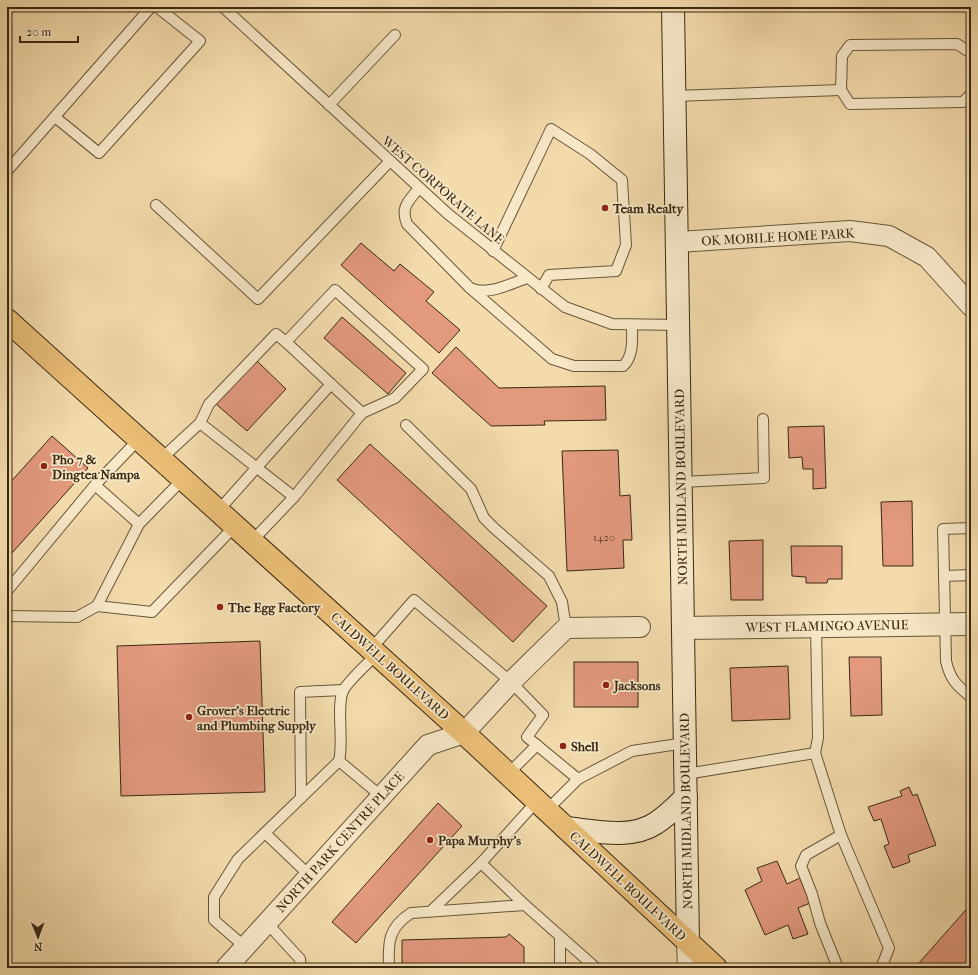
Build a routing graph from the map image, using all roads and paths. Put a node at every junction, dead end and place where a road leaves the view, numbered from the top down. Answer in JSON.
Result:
{"nodes":[{"id":1,"x":151,"y":7,"type":"edge"},
{"id":2,"x":158,"y":7,"type":"edge"},
{"id":3,"x":224,"y":7,"type":"edge"},
{"id":4,"x":673,"y":7,"type":"edge"},
{"id":5,"x":395,"y":34,"type":"dead end"},
{"id":6,"x":971,"y":53,"type":"edge"},
{"id":7,"x":841,"y":90,"type":"junction"},
{"id":8,"x":971,"y":94,"type":"edge"},
{"id":9,"x":675,"y":96,"type":"junction"},
{"id":10,"x":329,"y":105,"type":"junction"},
{"id":11,"x":55,"y":117,"type":"junction"},
{"id":12,"x":390,"y":161,"type":"junction"},
{"id":13,"x":7,"y":171,"type":"edge"},
{"id":14,"x":419,"y":188,"type":"junction"},
{"id":15,"x":156,"y":205,"type":"dead end"},
{"id":16,"x":678,"y":242,"type":"junction"},
{"id":17,"x":493,"y":251,"type":"junction"},
{"id":18,"x":527,"y":278,"type":"junction"},
{"id":19,"x":470,"y":288,"type":"junction"},
{"id":20,"x":541,"y":289,"type":"junction"},
{"id":21,"x":971,"y":306,"type":"edge"},
{"id":22,"x":7,"y":320,"type":"edge"},
{"id":23,"x":632,"y":324,"type":"junction"},
{"id":24,"x":679,"y":325,"type":"junction"},
{"id":25,"x":286,"y":342,"type":"junction"},
{"id":26,"x":331,"y":384,"type":"junction"},
{"id":27,"x":362,"y":413,"type":"junction"},
{"id":28,"x":763,"y":419,"type":"dead end"},
{"id":29,"x":200,"y":423,"type":"junction"},
{"id":30,"x":406,"y":425,"type":"dead end"},
{"id":31,"x":139,"y":439,"type":"junction"},
{"id":32,"x":161,"y":459,"type":"junction"},
{"id":33,"x":256,"y":468,"type":"junction"},
{"id":34,"x":183,"y":479,"type":"junction"},
{"id":35,"x":681,"y":482,"type":"junction"},
{"id":36,"x":95,"y":485,"type":"junction"},
{"id":37,"x":294,"y":497,"type":"junction"},
{"id":38,"x":218,"y":511,"type":"junction"},
{"id":39,"x":139,"y":524,"type":"junction"},
{"id":40,"x":235,"y":526,"type":"junction"},
{"id":41,"x":971,"y":528,"type":"edge"},
{"id":42,"x":252,"y":541,"type":"junction"},
{"id":43,"x":971,"y":575,"type":"edge"},
{"id":44,"x":944,"y":576,"type":"junction"},
{"id":45,"x":7,"y":591,"type":"edge"},
{"id":46,"x":97,"y":606,"type":"junction"},
{"id":47,"x":7,"y":616,"type":"edge"},
{"id":48,"x":945,"y":624,"type":"junction"},
{"id":49,"x":971,"y":624,"type":"edge"},
{"id":50,"x":816,"y":626,"type":"junction"},
{"id":51,"x":640,"y":627,"type":"dead end"},
{"id":52,"x":566,"y":628,"type":"junction"},
{"id":53,"x":683,"y":628,"type":"junction"},
{"id":54,"x":374,"y":651,"type":"junction"},
{"id":55,"x":511,"y":682,"type":"junction"},
{"id":56,"x":343,"y":690,"type":"junction"},
{"id":57,"x":971,"y":697,"type":"edge"},
{"id":58,"x":464,"y":733,"type":"junction"},
{"id":59,"x":685,"y":743,"type":"junction"},
{"id":60,"x":536,"y":745,"type":"junction"},
{"id":61,"x":815,"y":753,"type":"junction"},
{"id":62,"x":340,"y":761,"type":"junction"},
{"id":63,"x":508,"y":774,"type":"junction"},
{"id":64,"x":686,"y":774,"type":"junction"},
{"id":65,"x":578,"y":779,"type":"junction"},
{"id":66,"x":381,"y":796,"type":"junction"},
{"id":67,"x":686,"y":797,"type":"junction"},
{"id":68,"x":301,"y":798,"type":"junction"},
{"id":69,"x":542,"y":806,"type":"junction"},
{"id":70,"x":566,"y":828,"type":"junction"},
{"id":71,"x":265,"y":833,"type":"junction"},
{"id":72,"x":841,"y":835,"type":"junction"},
{"id":73,"x":481,"y":863,"type":"junction"},
{"id":74,"x":310,"y":876,"type":"junction"},
{"id":75,"x":525,"y":905,"type":"junction"},
{"id":76,"x":432,"y":910,"type":"junction"},
{"id":77,"x":267,"y":923,"type":"junction"},
{"id":78,"x":560,"y":937,"type":"junction"},
{"id":79,"x":688,"y":942,"type":"junction"},
{"id":80,"x":245,"y":947,"type":"junction"},
{"id":81,"x":226,"y":968,"type":"edge"},
{"id":82,"x":301,"y":968,"type":"edge"},
{"id":83,"x":389,"y":968,"type":"edge"},
{"id":84,"x":560,"y":968,"type":"edge"},
{"id":85,"x":596,"y":968,"type":"edge"},
{"id":86,"x":689,"y":968,"type":"edge"},
{"id":87,"x":716,"y":968,"type":"edge"},
{"id":88,"x":838,"y":968,"type":"edge"},
{"id":89,"x":881,"y":968,"type":"edge"}],
"edges":[{"from":1,"to":11,"type":"lane"},
{"from":2,"to":11,"type":"lane"},
{"from":3,"to":10,"type":"lane","name":"WEST CORPORATE LANE"},
{"from":4,"to":9,"type":"main road","name":"NORTH MIDLAND BOULEVARD"},
{"from":5,"to":10,"type":"lane"},
{"from":6,"to":7,"type":"lane"},
{"from":7,"to":8,"type":"lane"},
{"from":7,"to":9,"type":"lane"},
{"from":9,"to":16,"type":"main road","name":"NORTH MIDLAND BOULEVARD"},
{"from":10,"to":12,"type":"lane","name":"WEST CORPORATE LANE"},
{"from":11,"to":13,"type":"lane"},
{"from":12,"to":14,"type":"lane","name":"WEST CORPORATE LANE"},
{"from":12,"to":15,"type":"lane"},
{"from":14,"to":17,"type":"lane","name":"WEST CORPORATE LANE"},
{"from":14,"to":19,"type":"lane"},
{"from":16,"to":21,"type":"street","name":"OK MOBILE HOME PARK"},
{"from":16,"to":24,"type":"main road","name":"NORTH MIDLAND BOULEVARD"},
{"from":17,"to":18,"type":"lane","name":"WEST CORPORATE LANE"},
{"from":17,"to":20,"type":"lane"},
{"from":18,"to":19,"type":"lane"},
{"from":18,"to":20,"type":"lane","name":"WEST CORPORATE LANE"},
{"from":19,"to":23,"type":"lane"},
{"from":20,"to":23,"type":"lane","name":"WEST CORPORATE LANE"},
{"from":22,"to":31,"type":"main road","name":"CALDWELL BOULEVARD"},
{"from":23,"to":24,"type":"lane","name":"WEST CORPORATE LANE"},
{"from":24,"to":35,"type":"main road","name":"NORTH MIDLAND BOULEVARD"},
{"from":25,"to":26,"type":"lane"},
{"from":25,"to":27,"type":"lane"},
{"from":25,"to":29,"type":"lane"},
{"from":26,"to":27,"type":"lane"},
{"from":26,"to":33,"type":"lane"},
{"from":27,"to":37,"type":"lane"},
{"from":28,"to":35,"type":"lane"},
{"from":29,"to":32,"type":"lane"},
{"from":29,"to":33,"type":"lane"},
{"from":30,"to":52,"type":"lane"},
{"from":31,"to":32,"type":"main road","name":"CALDWELL BOULEVARD"},
{"from":31,"to":36,"type":"lane"},
{"from":32,"to":34,"type":"main road","name":"CALDWELL BOULEVARD"},
{"from":33,"to":37,"type":"lane"},
{"from":33,"to":38,"type":"lane"},
{"from":34,"to":38,"type":"main road","name":"CALDWELL BOULEVARD"},
{"from":34,"to":39,"type":"lane"},
{"from":35,"to":53,"type":"main road","name":"NORTH MIDLAND BOULEVARD"},
{"from":36,"to":39,"type":"lane"},
{"from":36,"to":45,"type":"lane"},
{"from":37,"to":42,"type":"lane"},
{"from":38,"to":40,"type":"main road","name":"CALDWELL BOULEVARD"},
{"from":39,"to":46,"type":"lane"},
{"from":40,"to":42,"type":"main road","name":"CALDWELL BOULEVARD"},
{"from":40,"to":46,"type":"lane"},
{"from":41,"to":44,"type":"lane"},
{"from":42,"to":54,"type":"main road","name":"CALDWELL BOULEVARD"},
{"from":43,"to":44,"type":"lane"},
{"from":44,"to":48,"type":"lane"},
{"from":46,"to":47,"type":"lane"},
{"from":48,"to":49,"type":"main road","name":"WEST FLAMINGO AVENUE"},
{"from":48,"to":50,"type":"main road","name":"WEST FLAMINGO AVENUE"},
{"from":48,"to":57,"type":"lane"},
{"from":50,"to":53,"type":"main road","name":"WEST FLAMINGO AVENUE"},
{"from":50,"to":61,"type":"lane"},
{"from":51,"to":52,"type":"street"},
{"from":52,"to":55,"type":"street"},
{"from":53,"to":59,"type":"main road","name":"NORTH MIDLAND BOULEVARD"},
{"from":54,"to":55,"type":"lane"},
{"from":54,"to":56,"type":"lane"},
{"from":54,"to":58,"type":"main road","name":"CALDWELL BOULEVARD"},
{"from":55,"to":58,"type":"street"},
{"from":55,"to":60,"type":"lane"},
{"from":56,"to":62,"type":"lane"},
{"from":56,"to":68,"type":"lane"},
{"from":58,"to":63,"type":"main road","name":"CALDWELL BOULEVARD"},
{"from":58,"to":66,"type":"street","name":"NORTH PARK CENTRE PLACE"},
{"from":59,"to":64,"type":"main road","name":"NORTH MIDLAND BOULEVARD"},
{"from":59,"to":65,"type":"lane"},
{"from":60,"to":63,"type":"lane"},
{"from":60,"to":65,"type":"lane"},
{"from":61,"to":64,"type":"lane"},
{"from":61,"to":72,"type":"lane"},
{"from":62,"to":66,"type":"lane"},
{"from":62,"to":68,"type":"lane"},
{"from":63,"to":69,"type":"main road","name":"CALDWELL BOULEVARD"},
{"from":64,"to":67,"type":"main road","name":"NORTH MIDLAND BOULEVARD"},
{"from":65,"to":69,"type":"lane"},
{"from":66,"to":74,"type":"street","name":"NORTH PARK CENTRE PLACE"},
{"from":67,"to":70,"type":"main road"},
{"from":67,"to":79,"type":"main road","name":"NORTH MIDLAND BOULEVARD"},
{"from":68,"to":71,"type":"lane"},
{"from":69,"to":70,"type":"main road","name":"CALDWELL BOULEVARD"},
{"from":69,"to":73,"type":"lane"},
{"from":70,"to":79,"type":"main road","name":"CALDWELL BOULEVARD"},
{"from":71,"to":74,"type":"lane"},
{"from":71,"to":80,"type":"lane"},
{"from":72,"to":88,"type":"lane"},
{"from":72,"to":89,"type":"lane"},
{"from":73,"to":75,"type":"lane"},
{"from":73,"to":76,"type":"lane"},
{"from":74,"to":77,"type":"street","name":"NORTH PARK CENTRE PLACE"},
{"from":75,"to":76,"type":"lane"},
{"from":75,"to":78,"type":"lane"},
{"from":76,"to":83,"type":"lane"},
{"from":77,"to":80,"type":"street","name":"NORTH PARK CENTRE PLACE"},
{"from":77,"to":82,"type":"lane"},
{"from":78,"to":84,"type":"lane"},
{"from":78,"to":85,"type":"lane"},
{"from":79,"to":86,"type":"main road","name":"NORTH MIDLAND BOULEVARD"},
{"from":79,"to":87,"type":"main road","name":"CALDWELL BOULEVARD"},
{"from":80,"to":81,"type":"street","name":"NORTH PARK CENTRE PLACE"}]}
